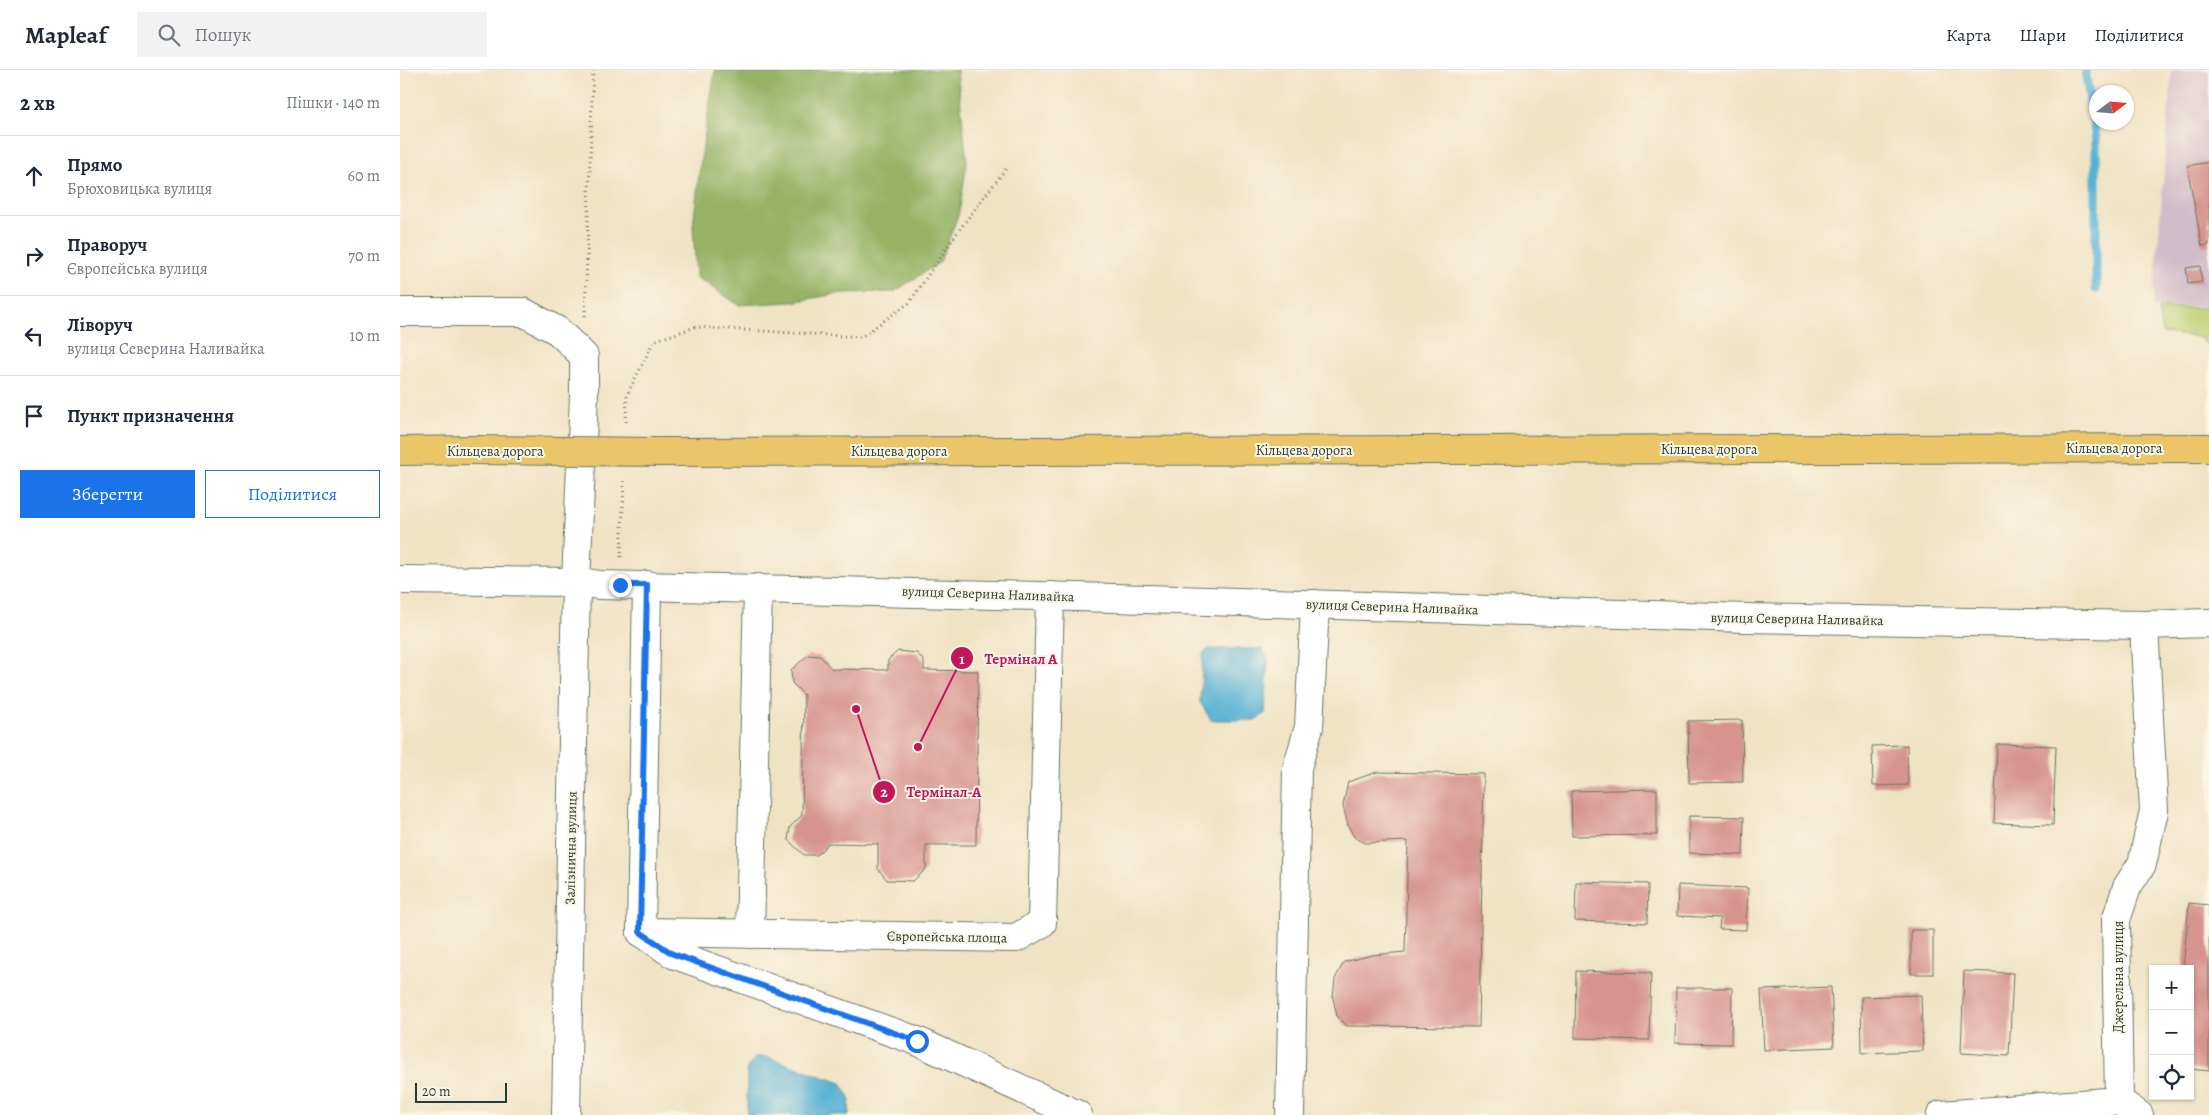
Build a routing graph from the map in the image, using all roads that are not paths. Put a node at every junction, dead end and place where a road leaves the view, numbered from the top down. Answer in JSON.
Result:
{"nodes":[{"id":1,"x":400,"y":312,"type":"edge"},
{"id":2,"x":2209,"y":448,"type":"edge"},
{"id":3,"x":400,"y":451,"type":"edge"},
{"id":4,"x":400,"y":580,"type":"edge"},
{"id":5,"x":576,"y":582,"type":"junction"},
{"id":6,"x":647,"y":585,"type":"junction"},
{"id":7,"x":758,"y":588,"type":"junction"},
{"id":8,"x":1050,"y":596,"type":"junction"},
{"id":9,"x":1315,"y":604,"type":"junction"},
{"id":10,"x":2209,"y":623,"type":"edge"},
{"id":11,"x":2144,"y":625,"type":"junction"},
{"id":12,"x":640,"y":932,"type":"junction"},
{"id":13,"x":750,"y":934,"type":"junction"},
{"id":14,"x":2129,"y":1108,"type":"edge"},
{"id":15,"x":566,"y":1115,"type":"edge"},
{"id":16,"x":1078,"y":1115,"type":"edge"},
{"id":17,"x":1290,"y":1115,"type":"edge"},
{"id":18,"x":1941,"y":1115,"type":"edge"}],
"edges":[{"from":1,"to":5,"type":"street","name":"Залізнична вулиця"},
{"from":2,"to":3,"type":"highway","name":"Кільцева дорога","bridge":true},
{"from":4,"to":5,"type":"street","name":"вулиця Северина Наливайка"},
{"from":5,"to":6,"type":"street","name":"вулиця Северина Наливайка"},
{"from":5,"to":15,"type":"street","name":"Залізнична вулиця"},
{"from":6,"to":7,"type":"street","name":"вулиця Северина Наливайка"},
{"from":6,"to":12,"type":"street"},
{"from":7,"to":8,"type":"street","name":"вулиця Северина Наливайка"},
{"from":7,"to":13,"type":"street"},
{"from":8,"to":9,"type":"street","name":"вулиця Северина Наливайка"},
{"from":8,"to":13,"type":"street","name":"Європейська площа"},
{"from":9,"to":11,"type":"street","name":"вулиця Северина Наливайка"},
{"from":9,"to":17,"type":"street"},
{"from":10,"to":11,"type":"street","name":"вулиця Северина Наливайка"},
{"from":11,"to":14,"type":"street","name":"Джерельна вулиця"},
{"from":12,"to":13,"type":"street","name":"Європейська площа"},
{"from":12,"to":16,"type":"street"},
{"from":14,"to":18,"type":"street"}]}
